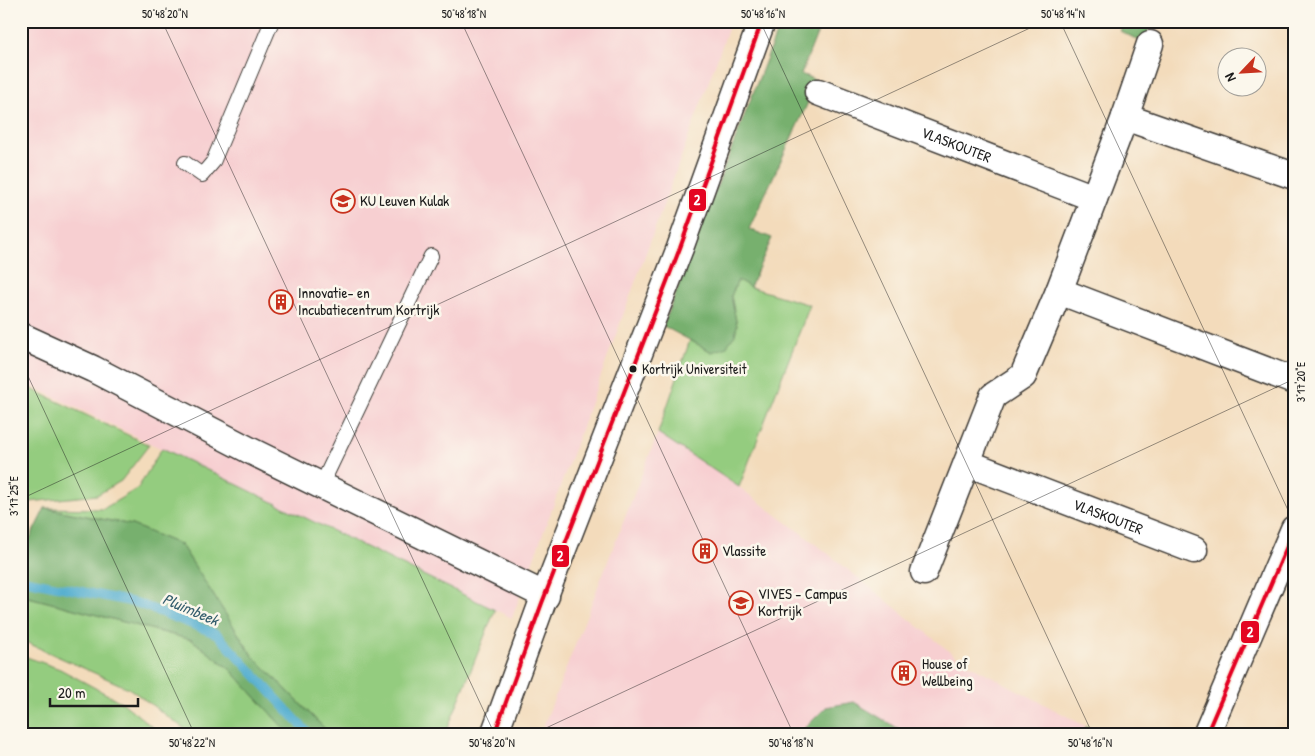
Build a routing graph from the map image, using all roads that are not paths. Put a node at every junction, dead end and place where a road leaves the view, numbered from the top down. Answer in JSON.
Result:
{"nodes":[{"id":1,"x":272,"y":21,"type":"edge"},
{"id":2,"x":762,"y":21,"type":"edge"},
{"id":3,"x":1150,"y":44,"type":"dead end"},
{"id":4,"x":818,"y":92,"type":"dead end"},
{"id":5,"x":1125,"y":117,"type":"junction"},
{"id":6,"x":185,"y":163,"type":"dead end"},
{"id":7,"x":1294,"y":176,"type":"edge"},
{"id":8,"x":1094,"y":198,"type":"junction"},
{"id":9,"x":431,"y":256,"type":"dead end"},
{"id":10,"x":1060,"y":291,"type":"junction"},
{"id":11,"x":21,"y":336,"type":"edge"},
{"id":12,"x":1294,"y":381,"type":"edge"},
{"id":13,"x":967,"y":463,"type":"junction"},
{"id":14,"x":321,"y":486,"type":"junction"},
{"id":15,"x":1294,"y":529,"type":"edge"},
{"id":16,"x":1194,"y":550,"type":"dead end"},
{"id":17,"x":924,"y":572,"type":"dead end"},
{"id":18,"x":546,"y":596,"type":"junction"},
{"id":19,"x":494,"y":735,"type":"edge"},
{"id":20,"x":1206,"y":735,"type":"edge"}],
"edges":[{"from":1,"to":6,"type":"lane"},
{"from":2,"to":18,"type":"street"},
{"from":3,"to":5,"type":"street"},
{"from":4,"to":8,"type":"street","name":"VLASKOUTER"},
{"from":5,"to":7,"type":"street"},
{"from":5,"to":8,"type":"street"},
{"from":8,"to":10,"type":"street"},
{"from":9,"to":14,"type":"lane"},
{"from":10,"to":12,"type":"street"},
{"from":10,"to":13,"type":"street"},
{"from":11,"to":14,"type":"street"},
{"from":13,"to":16,"type":"street","name":"VLASKOUTER"},
{"from":13,"to":17,"type":"street"},
{"from":14,"to":18,"type":"street"},
{"from":15,"to":20,"type":"street"},
{"from":18,"to":19,"type":"street"}]}
